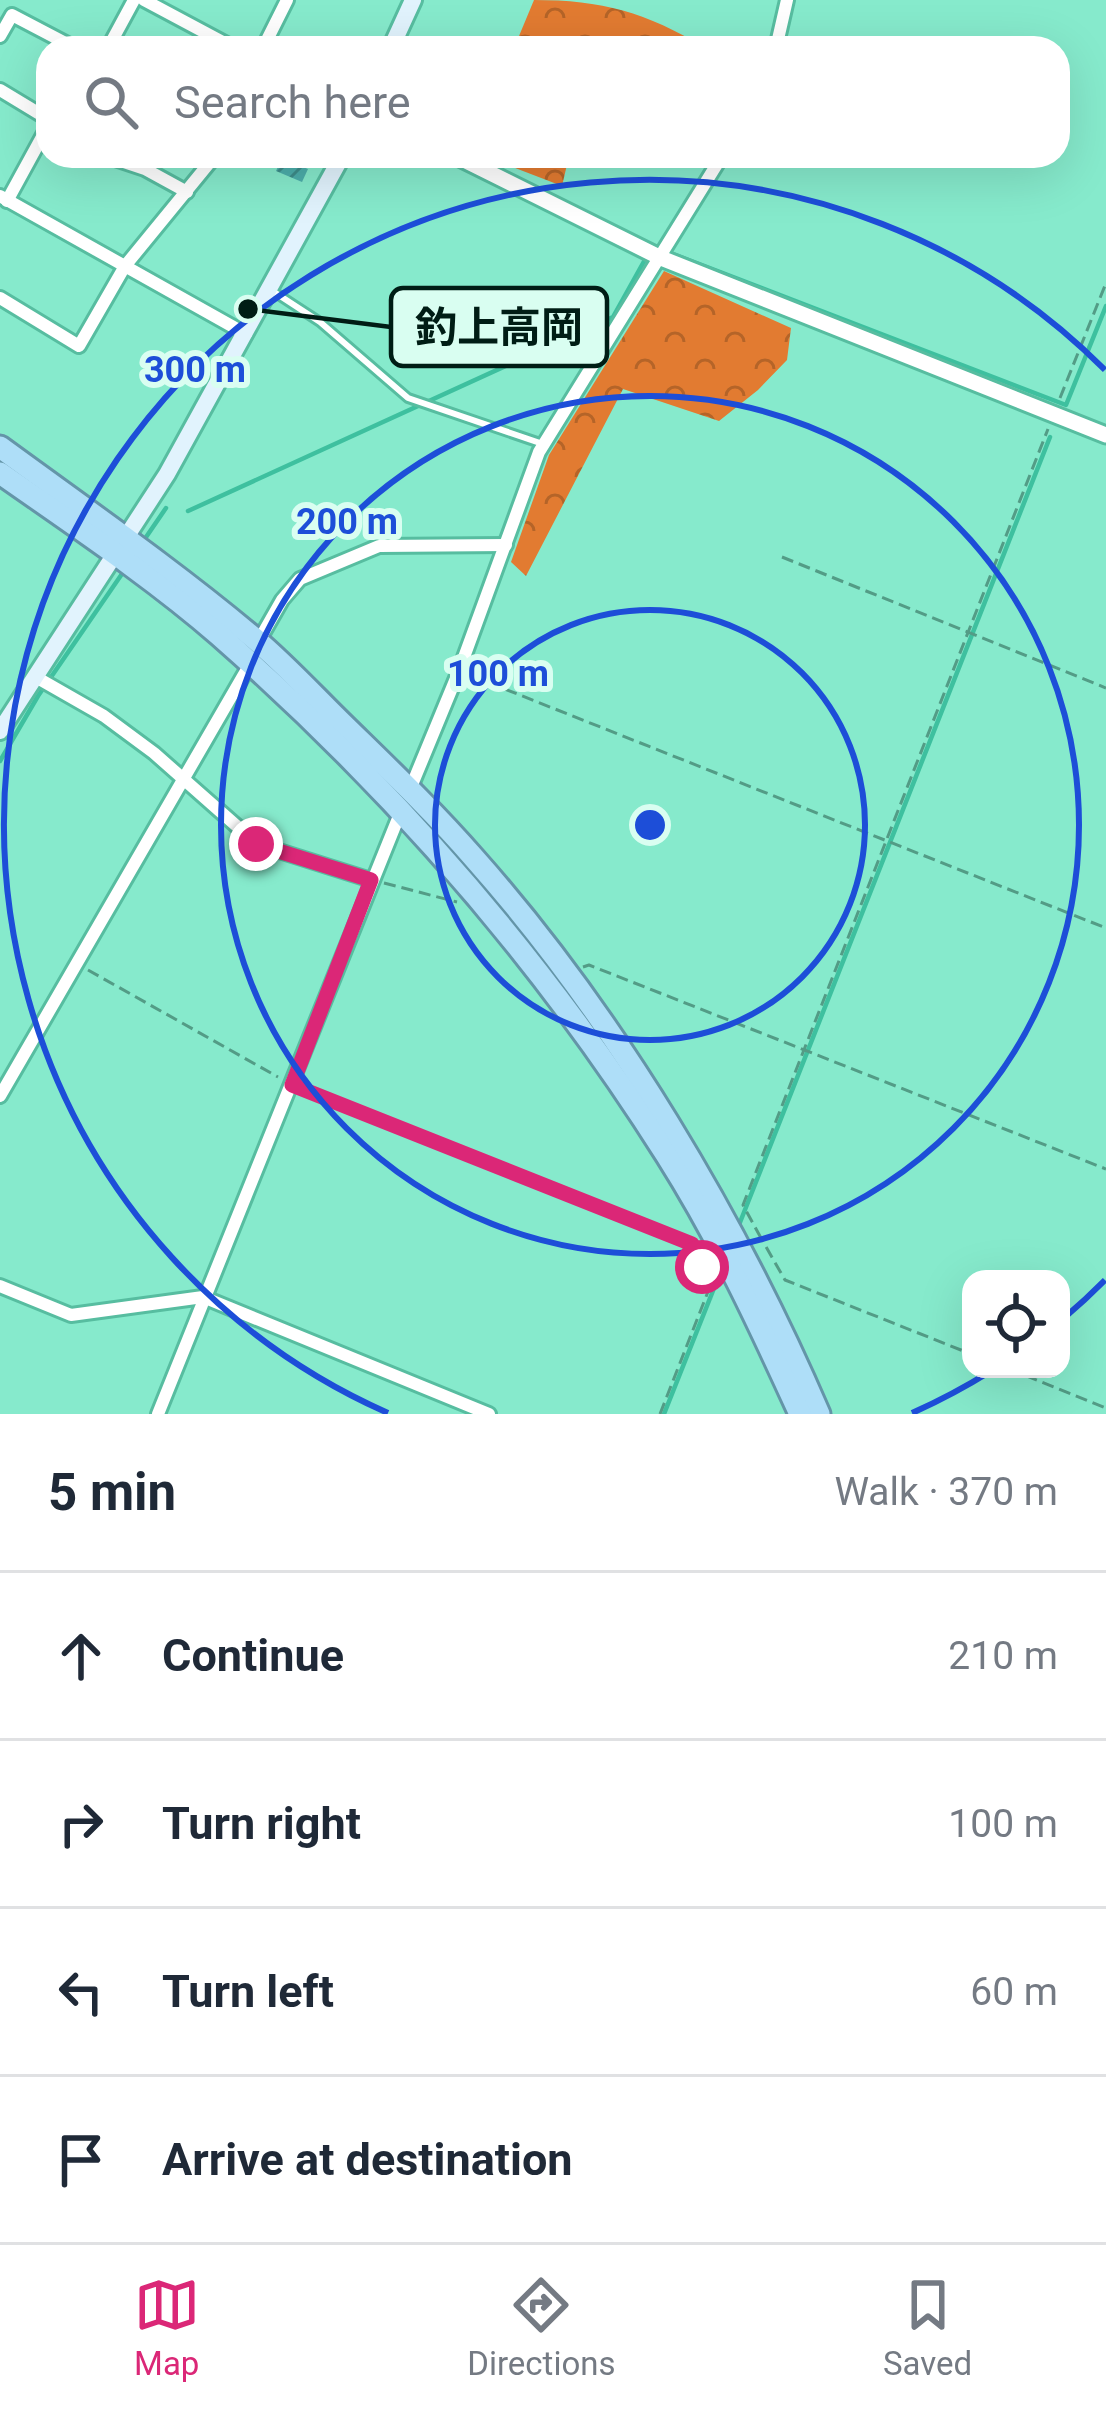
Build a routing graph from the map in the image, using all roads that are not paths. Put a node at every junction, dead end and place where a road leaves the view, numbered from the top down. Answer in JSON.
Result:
{"nodes":[{"id":1,"x":139,"y":0,"type":"edge"},
{"id":2,"x":178,"y":0,"type":"edge"},
{"id":3,"x":287,"y":0,"type":"edge"},
{"id":4,"x":413,"y":0,"type":"edge"},
{"id":5,"x":787,"y":0,"type":"edge"},
{"id":6,"x":171,"y":14,"type":"junction"},
{"id":7,"x":52,"y":36,"type":"edge"},
{"id":8,"x":116,"y":36,"type":"edge"},
{"id":9,"x":212,"y":36,"type":"edge"},
{"id":10,"x":268,"y":36,"type":"edge"},
{"id":11,"x":396,"y":36,"type":"edge"},
{"id":12,"x":779,"y":36,"type":"edge"},
{"id":13,"x":0,"y":37,"type":"edge"},
{"id":14,"x":0,"y":90,"type":"edge"},
{"id":15,"x":36,"y":115,"type":"edge"},
{"id":16,"x":36,"y":143,"type":"edge"},
{"id":17,"x":157,"y":168,"type":"edge"},
{"id":18,"x":206,"y":168,"type":"edge"},
{"id":19,"x":336,"y":168,"type":"edge"},
{"id":20,"x":480,"y":168,"type":"edge"},
{"id":21,"x":715,"y":168,"type":"edge"},
{"id":22,"x":187,"y":192,"type":"junction"},
{"id":23,"x":4,"y":198,"type":"edge"},
{"id":24,"x":661,"y":258,"type":"junction"},
{"id":25,"x":125,"y":266,"type":"junction"},
{"id":26,"x":271,"y":290,"type":"junction"},
{"id":27,"x":0,"y":298,"type":"edge"},
{"id":28,"x":246,"y":334,"type":"junction"},
{"id":29,"x":1106,"y":435,"type":"edge"},
{"id":30,"x":544,"y":445,"type":"junction"},
{"id":31,"x":0,"y":446,"type":"edge"},
{"id":32,"x":0,"y":473,"type":"edge"},
{"id":33,"x":506,"y":545,"type":"junction"},
{"id":34,"x":121,"y":546,"type":"junction"},
{"id":35,"x":258,"y":642,"type":"junction"},
{"id":36,"x":250,"y":664,"type":"junction"},
{"id":37,"x":34,"y":676,"type":"junction"},
{"id":38,"x":0,"y":731,"type":"edge"},
{"id":39,"x":183,"y":775,"type":"junction"},
{"id":40,"x":410,"y":790,"type":"junction"},
{"id":41,"x":401,"y":811,"type":"junction"},
{"id":42,"x":371,"y":880,"type":"junction"},
{"id":43,"x":0,"y":1096,"type":"edge"},
{"id":44,"x":732,"y":1252,"type":"junction"},
{"id":45,"x":0,"y":1286,"type":"edge"},
{"id":46,"x":203,"y":1297,"type":"junction"},
{"id":47,"x":158,"y":1414,"type":"edge"},
{"id":48,"x":489,"y":1414,"type":"edge"},
{"id":49,"x":800,"y":1414,"type":"edge"},
{"id":50,"x":819,"y":1414,"type":"edge"}],
"edges":[{"from":1,"to":6,"type":"street"},
{"from":1,"to":8,"type":"street"},
{"from":2,"to":6,"type":"street"},
{"from":3,"to":10,"type":"street"},
{"from":4,"to":11,"type":"main road"},
{"from":5,"to":12,"type":"street"},
{"from":6,"to":9,"type":"street"},
{"from":7,"to":13,"type":"street"},
{"from":14,"to":15,"type":"street"},
{"from":16,"to":23,"type":"street"},
{"from":17,"to":22,"type":"street"},
{"from":18,"to":22,"type":"street"},
{"from":19,"to":26,"type":"main road"},
{"from":20,"to":24,"type":"street"},
{"from":21,"to":24,"type":"street"},
{"from":22,"to":25,"type":"street"},
{"from":23,"to":25,"type":"street"},
{"from":24,"to":29,"type":"street"},
{"from":24,"to":30,"type":"street"},
{"from":25,"to":27,"type":"street"},
{"from":25,"to":28,"type":"street"},
{"from":26,"to":28,"type":"main road"},
{"from":26,"to":30,"type":"lane"},
{"from":28,"to":34,"type":"main road"},
{"from":30,"to":33,"type":"street"},
{"from":31,"to":34,"type":"highway"},
{"from":32,"to":34,"type":"highway"},
{"from":33,"to":35,"type":"street"},
{"from":33,"to":40,"type":"street"},
{"from":34,"to":35,"type":"highway"},
{"from":34,"to":36,"type":"highway"},
{"from":34,"to":37,"type":"main road"},
{"from":35,"to":40,"type":"highway"},
{"from":36,"to":39,"type":"street"},
{"from":36,"to":41,"type":"highway"},
{"from":37,"to":38,"type":"main road"},
{"from":37,"to":39,"type":"street"},
{"from":39,"to":42,"type":"street"},
{"from":39,"to":43,"type":"street"},
{"from":40,"to":41,"type":"street"},
{"from":40,"to":44,"type":"highway"},
{"from":41,"to":42,"type":"street"},
{"from":41,"to":44,"type":"highway"},
{"from":42,"to":46,"type":"street"},
{"from":44,"to":49,"type":"highway"},
{"from":44,"to":50,"type":"highway"},
{"from":45,"to":46,"type":"street"},
{"from":46,"to":47,"type":"street"},
{"from":46,"to":48,"type":"street"}]}
